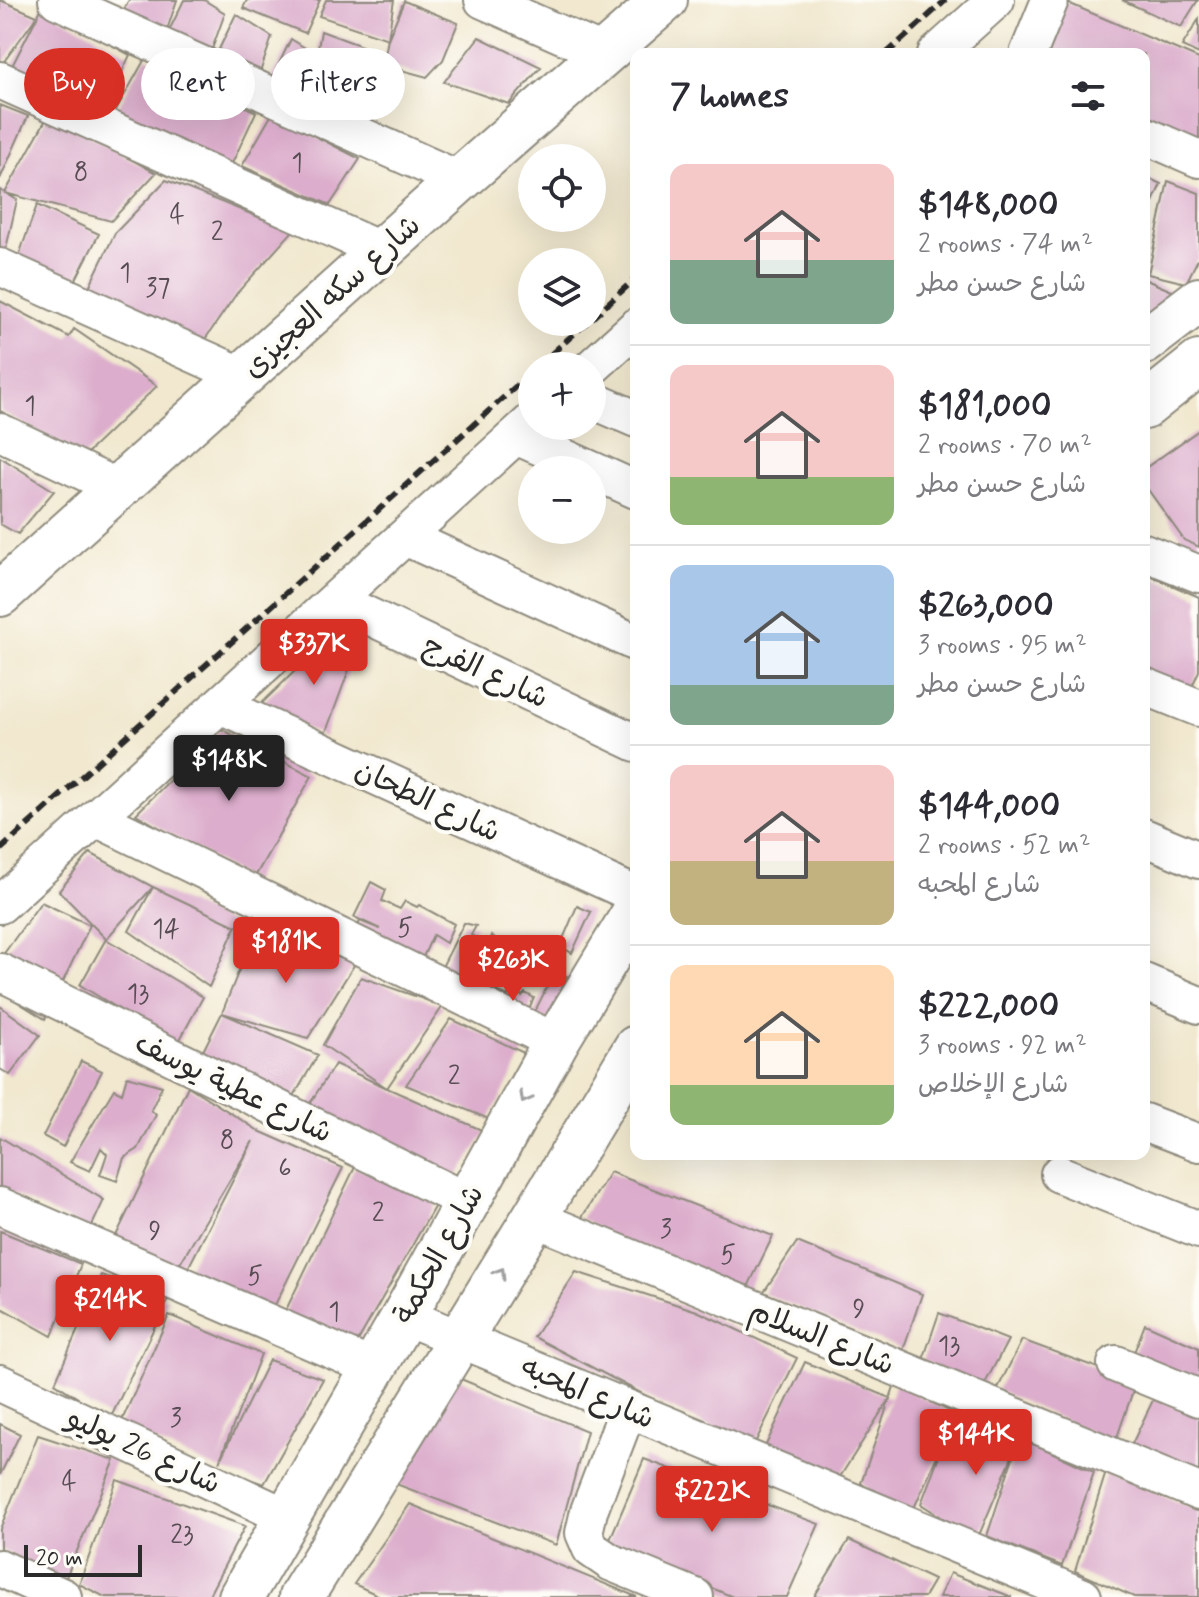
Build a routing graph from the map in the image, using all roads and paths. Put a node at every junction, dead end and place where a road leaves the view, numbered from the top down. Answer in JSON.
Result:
{"nodes":[{"id":1,"x":57,"y":0,"type":"edge"},
{"id":2,"x":483,"y":0,"type":"edge"},
{"id":3,"x":665,"y":0,"type":"edge"},
{"id":4,"x":996,"y":0,"type":"edge"},
{"id":5,"x":1050,"y":0,"type":"edge"},
{"id":6,"x":943,"y":48,"type":"edge"},
{"id":7,"x":1030,"y":48,"type":"edge"},
{"id":8,"x":603,"y":53,"type":"junction"},
{"id":9,"x":0,"y":80,"type":"edge"},
{"id":10,"x":1150,"y":138,"type":"edge"},
{"id":11,"x":1199,"y":159,"type":"edge"},
{"id":12,"x":460,"y":180,"type":"junction"},
{"id":13,"x":382,"y":251,"type":"junction"},
{"id":14,"x":0,"y":267,"type":"edge"},
{"id":15,"x":1199,"y":300,"type":"edge"},
{"id":16,"x":630,"y":332,"type":"edge"},
{"id":17,"x":1150,"y":337,"type":"edge"},
{"id":18,"x":606,"y":354,"type":"edge"},
{"id":19,"x":1150,"y":360,"type":"edge"},
{"id":20,"x":1194,"y":373,"type":"edge"},
{"id":21,"x":243,"y":376,"type":"junction"},
{"id":22,"x":1150,"y":403,"type":"edge"},
{"id":23,"x":606,"y":406,"type":"edge"},
{"id":24,"x":630,"y":416,"type":"edge"},
{"id":25,"x":0,"y":432,"type":"edge"},
{"id":26,"x":518,"y":434,"type":"edge"},
{"id":27,"x":542,"y":440,"type":"edge"},
{"id":28,"x":569,"y":456,"type":"edge"},
{"id":29,"x":606,"y":476,"type":"edge"},
{"id":30,"x":630,"y":487,"type":"edge"},
{"id":31,"x":118,"y":488,"type":"junction"},
{"id":32,"x":405,"y":537,"type":"junction"},
{"id":33,"x":1150,"y":554,"type":"edge"},
{"id":34,"x":1199,"y":574,"type":"edge"},
{"id":35,"x":0,"y":594,"type":"edge"},
{"id":36,"x":335,"y":600,"type":"junction"},
{"id":37,"x":630,"y":640,"type":"edge"},
{"id":38,"x":1150,"y":688,"type":"edge"},
{"id":39,"x":220,"y":705,"type":"junction"},
{"id":40,"x":1199,"y":708,"type":"edge"},
{"id":41,"x":630,"y":740,"type":"edge"},
{"id":42,"x":96,"y":818,"type":"junction"},
{"id":43,"x":1150,"y":840,"type":"edge"},
{"id":44,"x":1199,"y":860,"type":"edge"},
{"id":45,"x":630,"y":892,"type":"edge"},
{"id":46,"x":0,"y":905,"type":"edge"},
{"id":47,"x":630,"y":920,"type":"edge"},
{"id":48,"x":0,"y":972,"type":"edge"},
{"id":49,"x":1150,"y":985,"type":"edge"},
{"id":50,"x":1199,"y":1005,"type":"edge"},
{"id":51,"x":556,"y":1042,"type":"junction"},
{"id":52,"x":630,"y":1058,"type":"edge"},
{"id":53,"x":1150,"y":1124,"type":"edge"},
{"id":54,"x":1199,"y":1143,"type":"edge"},
{"id":55,"x":1059,"y":1174,"type":"dead end"},
{"id":56,"x":468,"y":1202,"type":"junction"},
{"id":57,"x":0,"y":1206,"type":"edge"},
{"id":58,"x":534,"y":1218,"type":"junction"},
{"id":59,"x":1199,"y":1230,"type":"edge"},
{"id":60,"x":404,"y":1316,"type":"junction"},
{"id":61,"x":460,"y":1339,"type":"junction"},
{"id":62,"x":1116,"y":1364,"type":"dead end"},
{"id":63,"x":373,"y":1368,"type":"junction"},
{"id":64,"x":0,"y":1383,"type":"edge"},
{"id":65,"x":1199,"y":1398,"type":"edge"},
{"id":66,"x":628,"y":1409,"type":"junction"},
{"id":67,"x":1199,"y":1492,"type":"edge"},
{"id":68,"x":287,"y":1517,"type":"junction"},
{"id":69,"x":0,"y":1568,"type":"edge"},
{"id":70,"x":311,"y":1594,"type":"edge"},
{"id":71,"x":63,"y":1597,"type":"edge"},
{"id":72,"x":241,"y":1597,"type":"edge"},
{"id":73,"x":695,"y":1597,"type":"edge"},
{"id":74,"x":1083,"y":1597,"type":"edge"}],
"edges":[{"from":1,"to":12,"type":"street"},
{"from":2,"to":8,"type":"street"},
{"from":3,"to":8,"type":"street","name":"شارع سكه العجيزى"},
{"from":4,"to":6,"type":"street"},
{"from":5,"to":7,"type":"street"},
{"from":8,"to":12,"type":"street","name":"شارع سكه العجيزى"},
{"from":9,"to":13,"type":"street"},
{"from":10,"to":11,"type":"street"},
{"from":12,"to":13,"type":"street","name":"شارع سكه العجيزى"},
{"from":13,"to":21,"type":"street","name":"شارع سكه العجيزى"},
{"from":14,"to":21,"type":"street"},
{"from":15,"to":17,"type":"street"},
{"from":16,"to":18,"type":"street"},
{"from":19,"to":20,"type":"street"},
{"from":20,"to":22,"type":"street"},
{"from":21,"to":31,"type":"street","name":"شارع سكه العجيزى"},
{"from":23,"to":24,"type":"street"},
{"from":25,"to":31,"type":"street"},
{"from":26,"to":32,"type":"street"},
{"from":27,"to":28,"type":"street"},
{"from":29,"to":30,"type":"street"},
{"from":31,"to":35,"type":"street","name":"شارع سكه العجيزى"},
{"from":32,"to":36,"type":"street"},
{"from":32,"to":37,"type":"street"},
{"from":33,"to":34,"type":"street"},
{"from":36,"to":39,"type":"street"},
{"from":36,"to":41,"type":"street","name":"شارع الفرج"},
{"from":38,"to":40,"type":"street"},
{"from":39,"to":42,"type":"street"},
{"from":39,"to":45,"type":"street","name":"شارع الطحان"},
{"from":42,"to":46,"type":"street"},
{"from":42,"to":51,"type":"street"},
{"from":43,"to":44,"type":"street"},
{"from":47,"to":51,"type":"street","name":"شارع الحكمة"},
{"from":48,"to":56,"type":"street","name":"شارع عطية يوسف"},
{"from":49,"to":50,"type":"street"},
{"from":51,"to":56,"type":"street","name":"شارع الحكمة","one_way":true},
{"from":52,"to":58,"type":"street","name":"شارع الحكمة"},
{"from":53,"to":54,"type":"street"},
{"from":55,"to":59,"type":"street"},
{"from":56,"to":60,"type":"street","name":"شارع الحكمة"},
{"from":57,"to":63,"type":"street"},
{"from":61,"to":58,"type":"street","name":"شارع الحكمة","one_way":true},
{"from":58,"to":67,"type":"street","name":"شارع السلام"},
{"from":60,"to":61,"type":"street","name":"شارع المحبه"},
{"from":60,"to":63,"type":"street","name":"شارع الحكمة"},
{"from":61,"to":66,"type":"street","name":"شارع المحبه"},
{"from":61,"to":70,"type":"street","name":"شارع الحكمة"},
{"from":62,"to":65,"type":"street"},
{"from":63,"to":68,"type":"street","name":"شارع الحكمة"},
{"from":64,"to":68,"type":"street","name":"شارع 26 يوليو"},
{"from":66,"to":73,"type":"street"},
{"from":66,"to":74,"type":"street","name":"شارع المحبه"},
{"from":68,"to":72,"type":"street","name":"شارع الحكمة"},
{"from":69,"to":71,"type":"street"}]}
